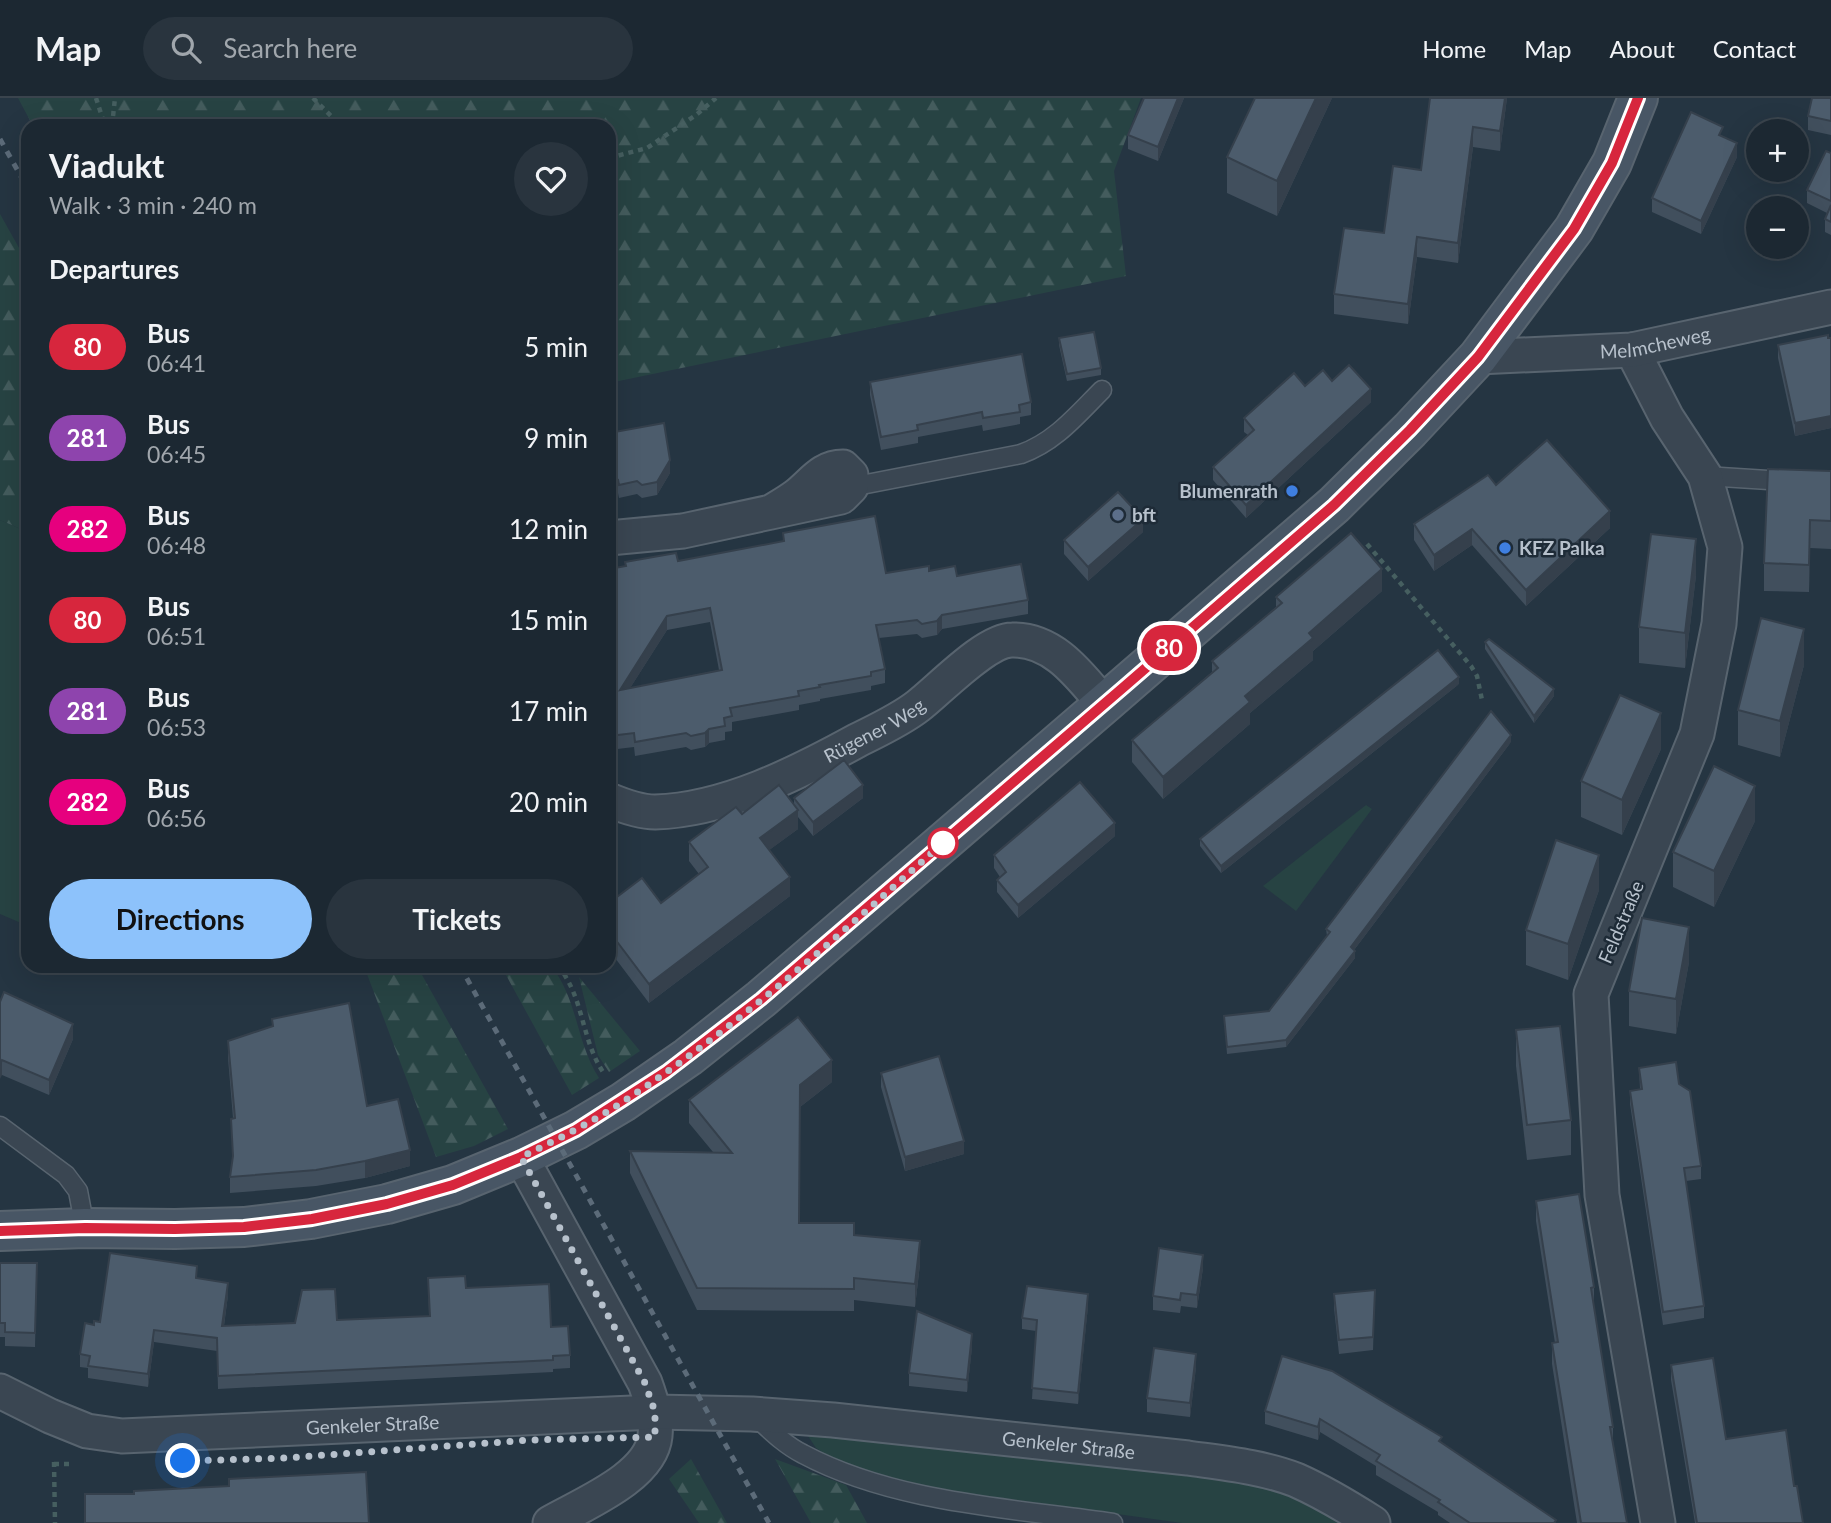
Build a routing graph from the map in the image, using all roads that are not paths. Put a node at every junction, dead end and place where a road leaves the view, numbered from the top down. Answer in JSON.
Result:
{"nodes":[{"id":1,"x":1638,"y":98,"type":"edge"},
{"id":2,"x":1831,"y":307,"type":"edge"},
{"id":3,"x":1632,"y":350,"type":"junction"},
{"id":4,"x":1478,"y":357,"type":"junction"},
{"id":5,"x":1102,"y":390,"type":"dead end"},
{"id":6,"x":1705,"y":476,"type":"junction"},
{"id":7,"x":1831,"y":484,"type":"edge"},
{"id":8,"x":851,"y":487,"type":"joint"},
{"id":9,"x":616,"y":537,"type":"edge"},
{"id":10,"x":1104,"y":704,"type":"junction"},
{"id":11,"x":616,"y":802,"type":"edge"},
{"id":12,"x":0,"y":1126,"type":"edge"},
{"id":13,"x":521,"y":1157,"type":"junction"},
{"id":14,"x":85,"y":1228,"type":"junction"},
{"id":15,"x":0,"y":1231,"type":"edge"},
{"id":16,"x":0,"y":1391,"type":"edge"},
{"id":17,"x":655,"y":1412,"type":"junction"},
{"id":18,"x":752,"y":1413,"type":"junction"},
{"id":19,"x":550,"y":1523,"type":"edge"},
{"id":20,"x":1113,"y":1523,"type":"edge"},
{"id":21,"x":1373,"y":1523,"type":"edge"},
{"id":22,"x":1658,"y":1523,"type":"edge"}],
"edges":[{"from":1,"to":4,"type":"main road"},
{"from":2,"to":3,"type":"street","name":"Melmcheweg"},
{"from":3,"to":4,"type":"street","name":"Melmcheweg"},
{"from":3,"to":6,"type":"street","name":"Feldstraße"},
{"from":4,"to":10,"type":"main road"},
{"from":5,"to":8,"type":"lane"},
{"from":6,"to":7,"type":"lane"},
{"from":6,"to":22,"type":"street","name":"Feldstraße"},
{"from":8,"to":9,"type":"street"},
{"from":10,"to":11,"type":"street","name":"Rügener Weg"},
{"from":10,"to":13,"type":"main road"},
{"from":12,"to":14,"type":"lane"},
{"from":13,"to":14,"type":"main road"},
{"from":13,"to":17,"type":"street"},
{"from":14,"to":15,"type":"main road"},
{"from":16,"to":17,"type":"street","name":"Genkeler Straße"},
{"from":17,"to":18,"type":"street","name":"Genkeler Straße"},
{"from":17,"to":19,"type":"street"},
{"from":18,"to":20,"type":"lane"},
{"from":18,"to":21,"type":"street","name":"Genkeler Straße"}]}
